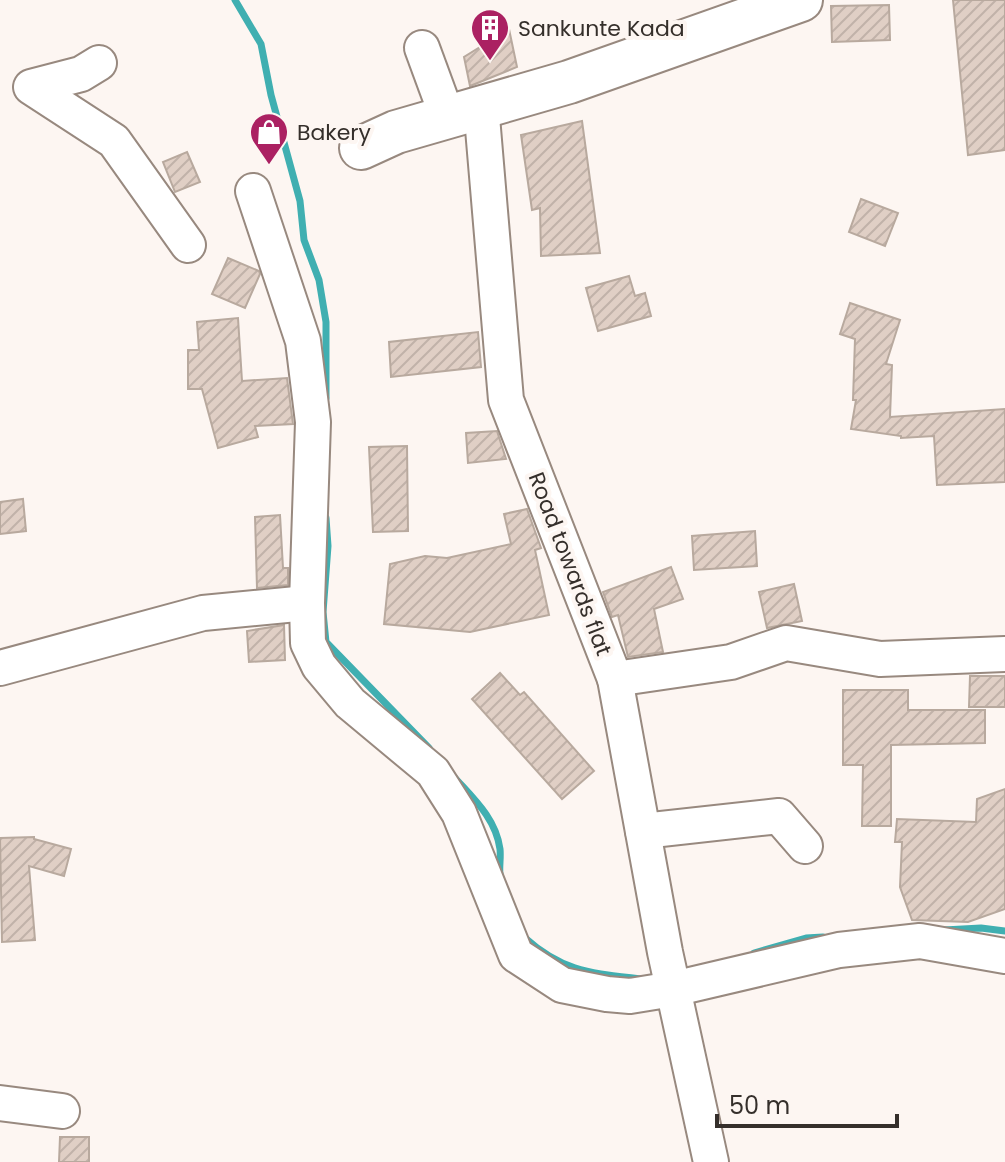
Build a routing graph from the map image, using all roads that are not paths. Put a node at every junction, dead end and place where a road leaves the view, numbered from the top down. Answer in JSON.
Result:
{"nodes":[{"id":1,"x":801,"y":0,"type":"edge"},
{"id":2,"x":740,"y":10,"type":"edge"},
{"id":3,"x":422,"y":48,"type":"dead end"},
{"id":4,"x":99,"y":63,"type":"dead end"},
{"id":5,"x":16,"y":90,"type":"edge"},
{"id":6,"x":464,"y":111,"type":"junction"},
{"id":7,"x":361,"y":148,"type":"dead end"},
{"id":8,"x":253,"y":191,"type":"dead end"},
{"id":9,"x":188,"y":245,"type":"dead end"},
{"id":10,"x":307,"y":603,"type":"junction"},
{"id":11,"x":1005,"y":654,"type":"edge"},
{"id":12,"x":0,"y":668,"type":"edge"},
{"id":13,"x":615,"y":679,"type":"junction"},
{"id":14,"x":643,"y":831,"type":"junction"},
{"id":15,"x":805,"y":846,"type":"dead end"},
{"id":16,"x":1005,"y":956,"type":"edge"},
{"id":17,"x":672,"y":988,"type":"junction"},
{"id":18,"x":0,"y":1103,"type":"edge"},
{"id":19,"x":62,"y":1111,"type":"dead end"},
{"id":20,"x":711,"y":1162,"type":"edge"}],
"edges":[{"from":1,"to":2,"type":"main road"},
{"from":2,"to":6,"type":"main road"},
{"from":3,"to":6,"type":"street","name":"Road towards flat"},
{"from":4,"to":5,"type":"street"},
{"from":5,"to":9,"type":"street"},
{"from":6,"to":7,"type":"main road"},
{"from":6,"to":13,"type":"street","name":"Road towards flat"},
{"from":8,"to":10,"type":"street"},
{"from":10,"to":12,"type":"street"},
{"from":10,"to":17,"type":"street"},
{"from":11,"to":13,"type":"street","name":"Road towards flat"},
{"from":13,"to":14,"type":"street"},
{"from":14,"to":15,"type":"street"},
{"from":14,"to":17,"type":"street"},
{"from":16,"to":17,"type":"street"},
{"from":17,"to":20,"type":"street"},
{"from":18,"to":19,"type":"street"}]}
